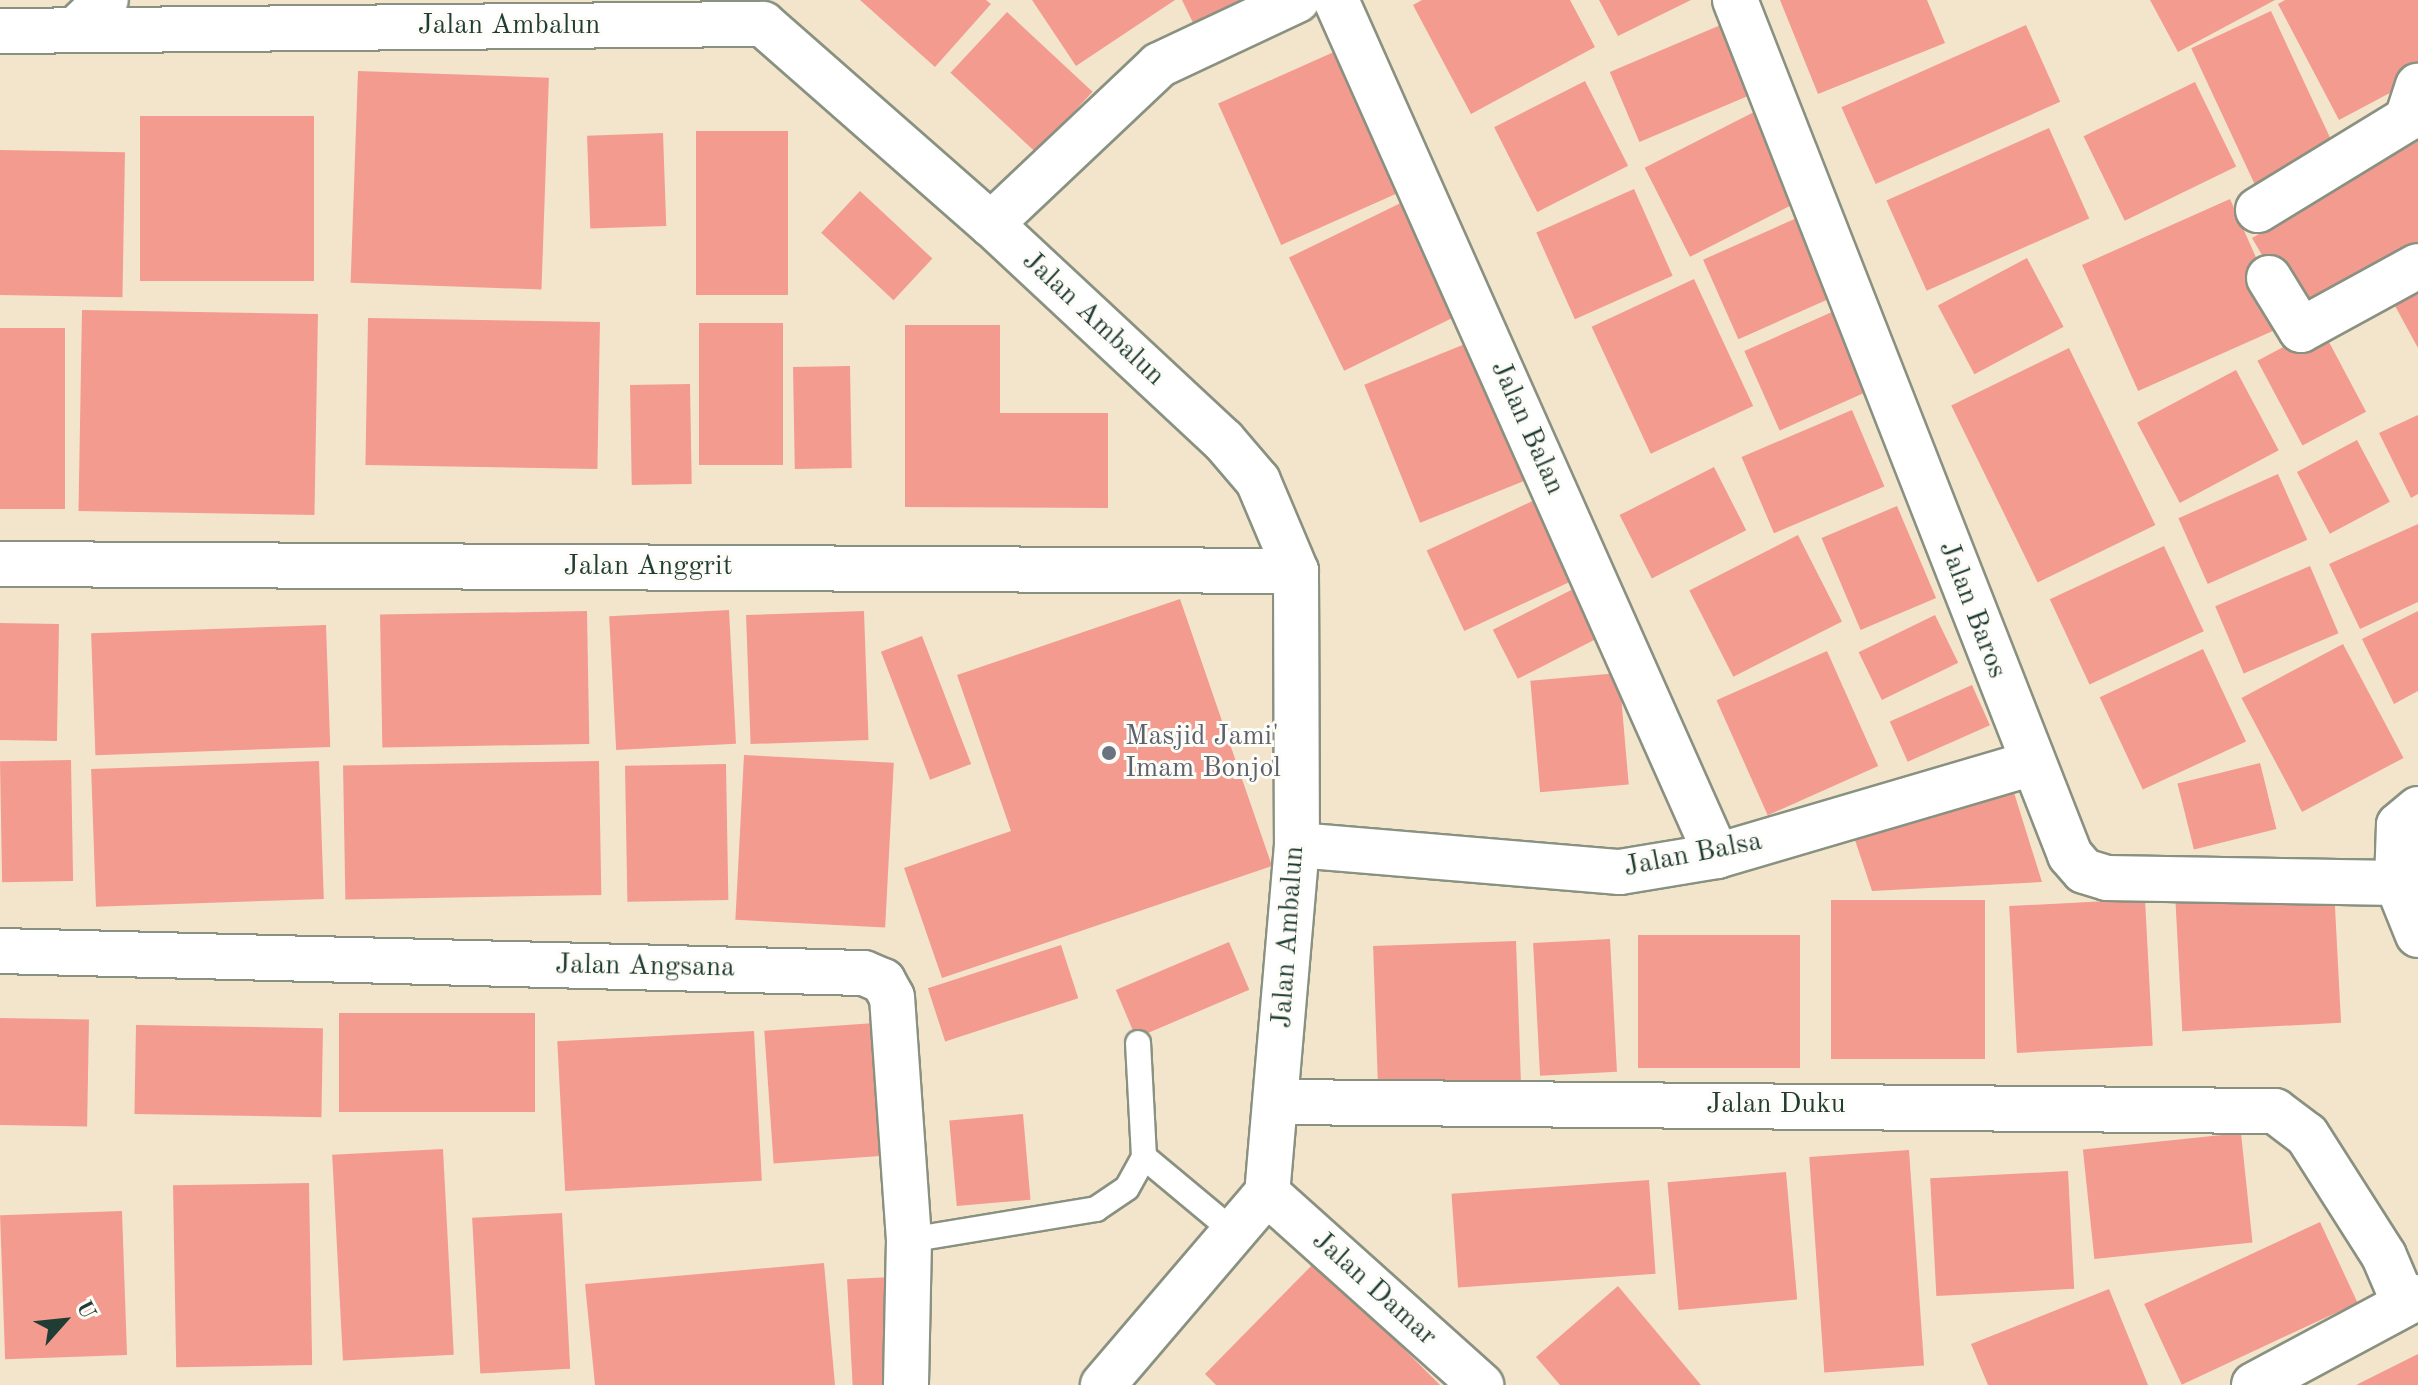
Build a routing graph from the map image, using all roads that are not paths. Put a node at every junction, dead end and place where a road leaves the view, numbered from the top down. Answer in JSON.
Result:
{"nodes":[{"id":1,"x":1297,"y":0,"type":"edge"},
{"id":2,"x":1336,"y":0,"type":"edge"},
{"id":3,"x":1735,"y":0,"type":"edge"},
{"id":4,"x":775,"y":12,"type":"edge"},
{"id":5,"x":92,"y":14,"type":"edge"},
{"id":6,"x":6,"y":24,"type":"edge"},
{"id":7,"x":2418,"y":86,"type":"edge"},
{"id":8,"x":2258,"y":210,"type":"dead end"},
{"id":9,"x":991,"y":224,"type":"junction"},
{"id":10,"x":2418,"y":266,"type":"edge"},
{"id":11,"x":2269,"y":278,"type":"dead end"},
{"id":12,"x":0,"y":564,"type":"edge"},
{"id":13,"x":1296,"y":571,"type":"junction"},
{"id":14,"x":2032,"y":763,"type":"junction"},
{"id":15,"x":2418,"y":809,"type":"edge"},
{"id":16,"x":1297,"y":845,"type":"junction"},
{"id":17,"x":1717,"y":856,"type":"junction"},
{"id":18,"x":2397,"y":883,"type":"junction"},
{"id":19,"x":2418,"y":935,"type":"edge"},
{"id":20,"x":0,"y":951,"type":"edge"},
{"id":21,"x":1138,"y":1043,"type":"dead end"},
{"id":22,"x":1277,"y":1102,"type":"junction"},
{"id":23,"x":1144,"y":1157,"type":"junction"},
{"id":24,"x":1267,"y":1193,"type":"junction"},
{"id":25,"x":1234,"y":1232,"type":"junction"},
{"id":26,"x":909,"y":1240,"type":"junction"},
{"id":27,"x":2411,"y":1300,"type":"edge"},
{"id":28,"x":906,"y":1385,"type":"edge"},
{"id":29,"x":1103,"y":1385,"type":"edge"},
{"id":30,"x":1481,"y":1385,"type":"edge"},
{"id":31,"x":2254,"y":1385,"type":"edge"}],
"edges":[{"from":1,"to":9,"type":"street"},
{"from":2,"to":17,"type":"street","name":"Jalan Balan"},
{"from":3,"to":14,"type":"street","name":"Jalan Baros"},
{"from":4,"to":5,"type":"street","name":"Jalan Ambalun"},
{"from":4,"to":9,"type":"street","name":"Jalan Ambalun"},
{"from":5,"to":6,"type":"street","name":"Jalan Ambalun"},
{"from":7,"to":8,"type":"street"},
{"from":9,"to":13,"type":"street","name":"Jalan Ambalun"},
{"from":10,"to":11,"type":"street"},
{"from":12,"to":13,"type":"street","name":"Jalan Anggrit"},
{"from":13,"to":16,"type":"street","name":"Jalan Ambalun"},
{"from":14,"to":17,"type":"street","name":"Jalan Balsa"},
{"from":14,"to":18,"type":"street","name":"Jalan Baros"},
{"from":15,"to":18,"type":"street"},
{"from":16,"to":17,"type":"street","name":"Jalan Balsa"},
{"from":16,"to":22,"type":"street","name":"Jalan Ambalun"},
{"from":18,"to":19,"type":"street"},
{"from":20,"to":26,"type":"street","name":"Jalan Angsana"},
{"from":21,"to":23,"type":"lane"},
{"from":22,"to":24,"type":"street","name":"Jalan Ambalun"},
{"from":22,"to":27,"type":"street","name":"Jalan Duku"},
{"from":23,"to":25,"type":"lane"},
{"from":23,"to":26,"type":"lane"},
{"from":24,"to":25,"type":"street"},
{"from":24,"to":30,"type":"street","name":"Jalan Damar"},
{"from":25,"to":29,"type":"street"},
{"from":26,"to":28,"type":"street","name":"Jalan Angsana"},
{"from":27,"to":31,"type":"street"}]}
